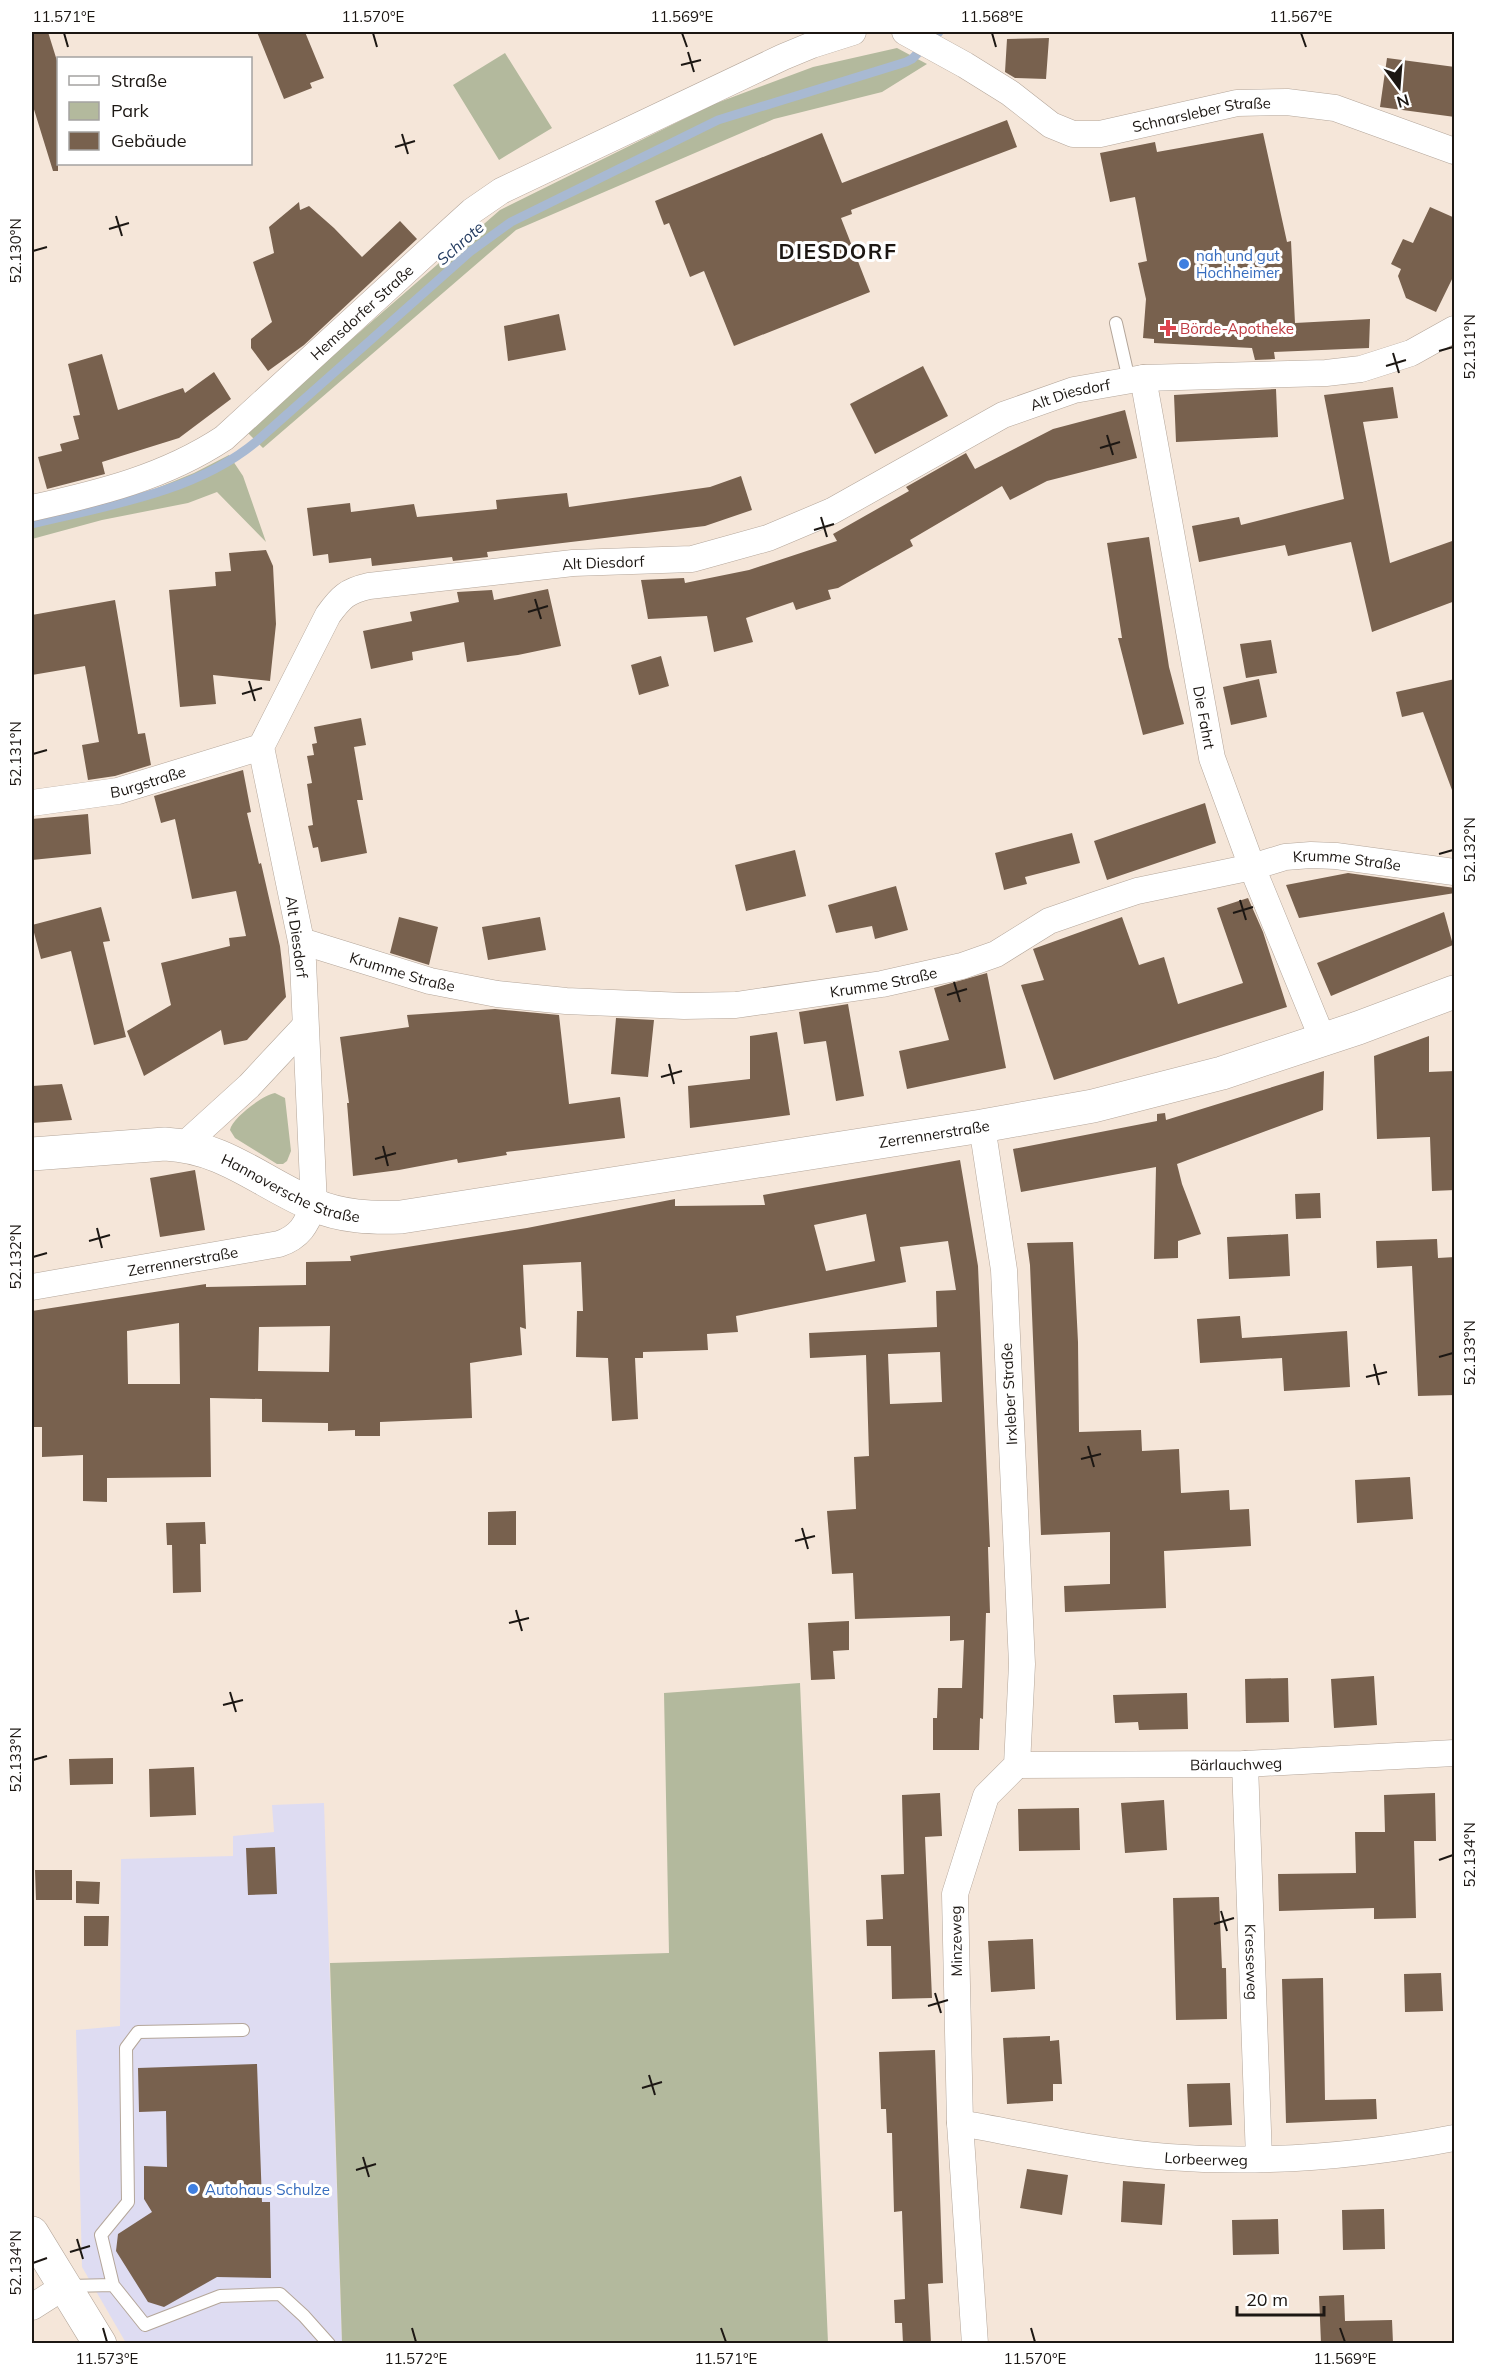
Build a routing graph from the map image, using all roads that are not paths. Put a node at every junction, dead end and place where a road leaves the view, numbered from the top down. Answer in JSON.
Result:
{"nodes":[{"id":1,"x":854,"y":32,"type":"edge"},
{"id":2,"x":905,"y":32,"type":"edge"},
{"id":3,"x":1455,"y":151,"type":"edge"},
{"id":4,"x":1116,"y":323,"type":"dead end"},
{"id":5,"x":1455,"y":329,"type":"edge"},
{"id":6,"x":1136,"y":379,"type":"junction"},
{"id":7,"x":32,"y":508,"type":"edge"},
{"id":8,"x":261,"y":747,"type":"junction"},
{"id":9,"x":32,"y":802,"type":"edge"},
{"id":10,"x":1252,"y":867,"type":"junction"},
{"id":11,"x":1455,"y":872,"type":"edge"},
{"id":12,"x":301,"y":941,"type":"junction"},
{"id":13,"x":1455,"y":992,"type":"edge"},
{"id":14,"x":306,"y":1026,"type":"junction"},
{"id":15,"x":1323,"y":1040,"type":"junction"},
{"id":16,"x":982,"y":1126,"type":"junction"},
{"id":17,"x":184,"y":1145,"type":"junction"},
{"id":18,"x":32,"y":1154,"type":"edge"},
{"id":19,"x":314,"y":1205,"type":"junction"},
{"id":20,"x":401,"y":1217,"type":"joint"},
{"id":21,"x":32,"y":1287,"type":"edge"},
{"id":22,"x":1455,"y":1753,"type":"edge"},
{"id":23,"x":1245,"y":1764,"type":"junction"},
{"id":24,"x":1017,"y":1765,"type":"junction"},
{"id":25,"x":243,"y":2030,"type":"dead end"},
{"id":26,"x":960,"y":2123,"type":"junction"},
{"id":27,"x":1455,"y":2138,"type":"edge"},
{"id":28,"x":1259,"y":2159,"type":"junction"},
{"id":29,"x":32,"y":2234,"type":"edge"},
{"id":30,"x":113,"y":2285,"type":"junction"},
{"id":31,"x":65,"y":2286,"type":"junction"},
{"id":32,"x":32,"y":2307,"type":"edge"},
{"id":33,"x":100,"y":2343,"type":"edge"},
{"id":34,"x":328,"y":2343,"type":"edge"},
{"id":35,"x":975,"y":2343,"type":"edge"}],
"edges":[{"from":1,"to":7,"type":"street","name":"Hemsdorfer Straße"},
{"from":2,"to":3,"type":"street","name":"Schnarsleber Straße"},
{"from":4,"to":6,"type":"lane"},
{"from":5,"to":6,"type":"street","name":"Alt Diesdorf"},
{"from":6,"to":8,"type":"street","name":"Alt Diesdorf"},
{"from":6,"to":10,"type":"street","name":"Die Fahrt"},
{"from":8,"to":9,"type":"street","name":"Burgstraße"},
{"from":8,"to":12,"type":"street","name":"Alt Diesdorf"},
{"from":10,"to":11,"type":"street","name":"Krumme Straße"},
{"from":10,"to":12,"type":"street","name":"Krumme Straße"},
{"from":10,"to":15,"type":"street","name":"Die Fahrt"},
{"from":12,"to":14,"type":"street","name":"Alt Diesdorf"},
{"from":13,"to":15,"type":"main road","name":"Zerrennerstraße"},
{"from":14,"to":17,"type":"street"},
{"from":14,"to":19,"type":"street","name":"Alt Diesdorf"},
{"from":15,"to":16,"type":"main road","name":"Zerrennerstraße"},
{"from":16,"to":20,"type":"main road","name":"Zerrennerstraße"},
{"from":16,"to":24,"type":"street","name":"Irxleber Straße"},
{"from":17,"to":18,"type":"main road","name":"Hannoversche Straße"},
{"from":17,"to":19,"type":"main road","name":"Hannoversche Straße"},
{"from":19,"to":20,"type":"main road","name":"Hannoversche Straße"},
{"from":19,"to":21,"type":"street","name":"Zerrennerstraße"},
{"from":22,"to":23,"type":"street","name":"Bärlauchweg"},
{"from":23,"to":24,"type":"street","name":"Bärlauchweg"},
{"from":23,"to":28,"type":"street","name":"Kresseweg"},
{"from":24,"to":26,"type":"street","name":"Minzeweg"},
{"from":25,"to":30,"type":"lane"},
{"from":26,"to":28,"type":"street","name":"Lorbeerweg"},
{"from":26,"to":35,"type":"street","name":"Minzeweg"},
{"from":27,"to":28,"type":"street","name":"Lorbeerweg"},
{"from":29,"to":31,"type":"main road"},
{"from":30,"to":31,"type":"lane"},
{"from":30,"to":34,"type":"lane"},
{"from":31,"to":32,"type":"street"},
{"from":31,"to":33,"type":"main road"}]}
